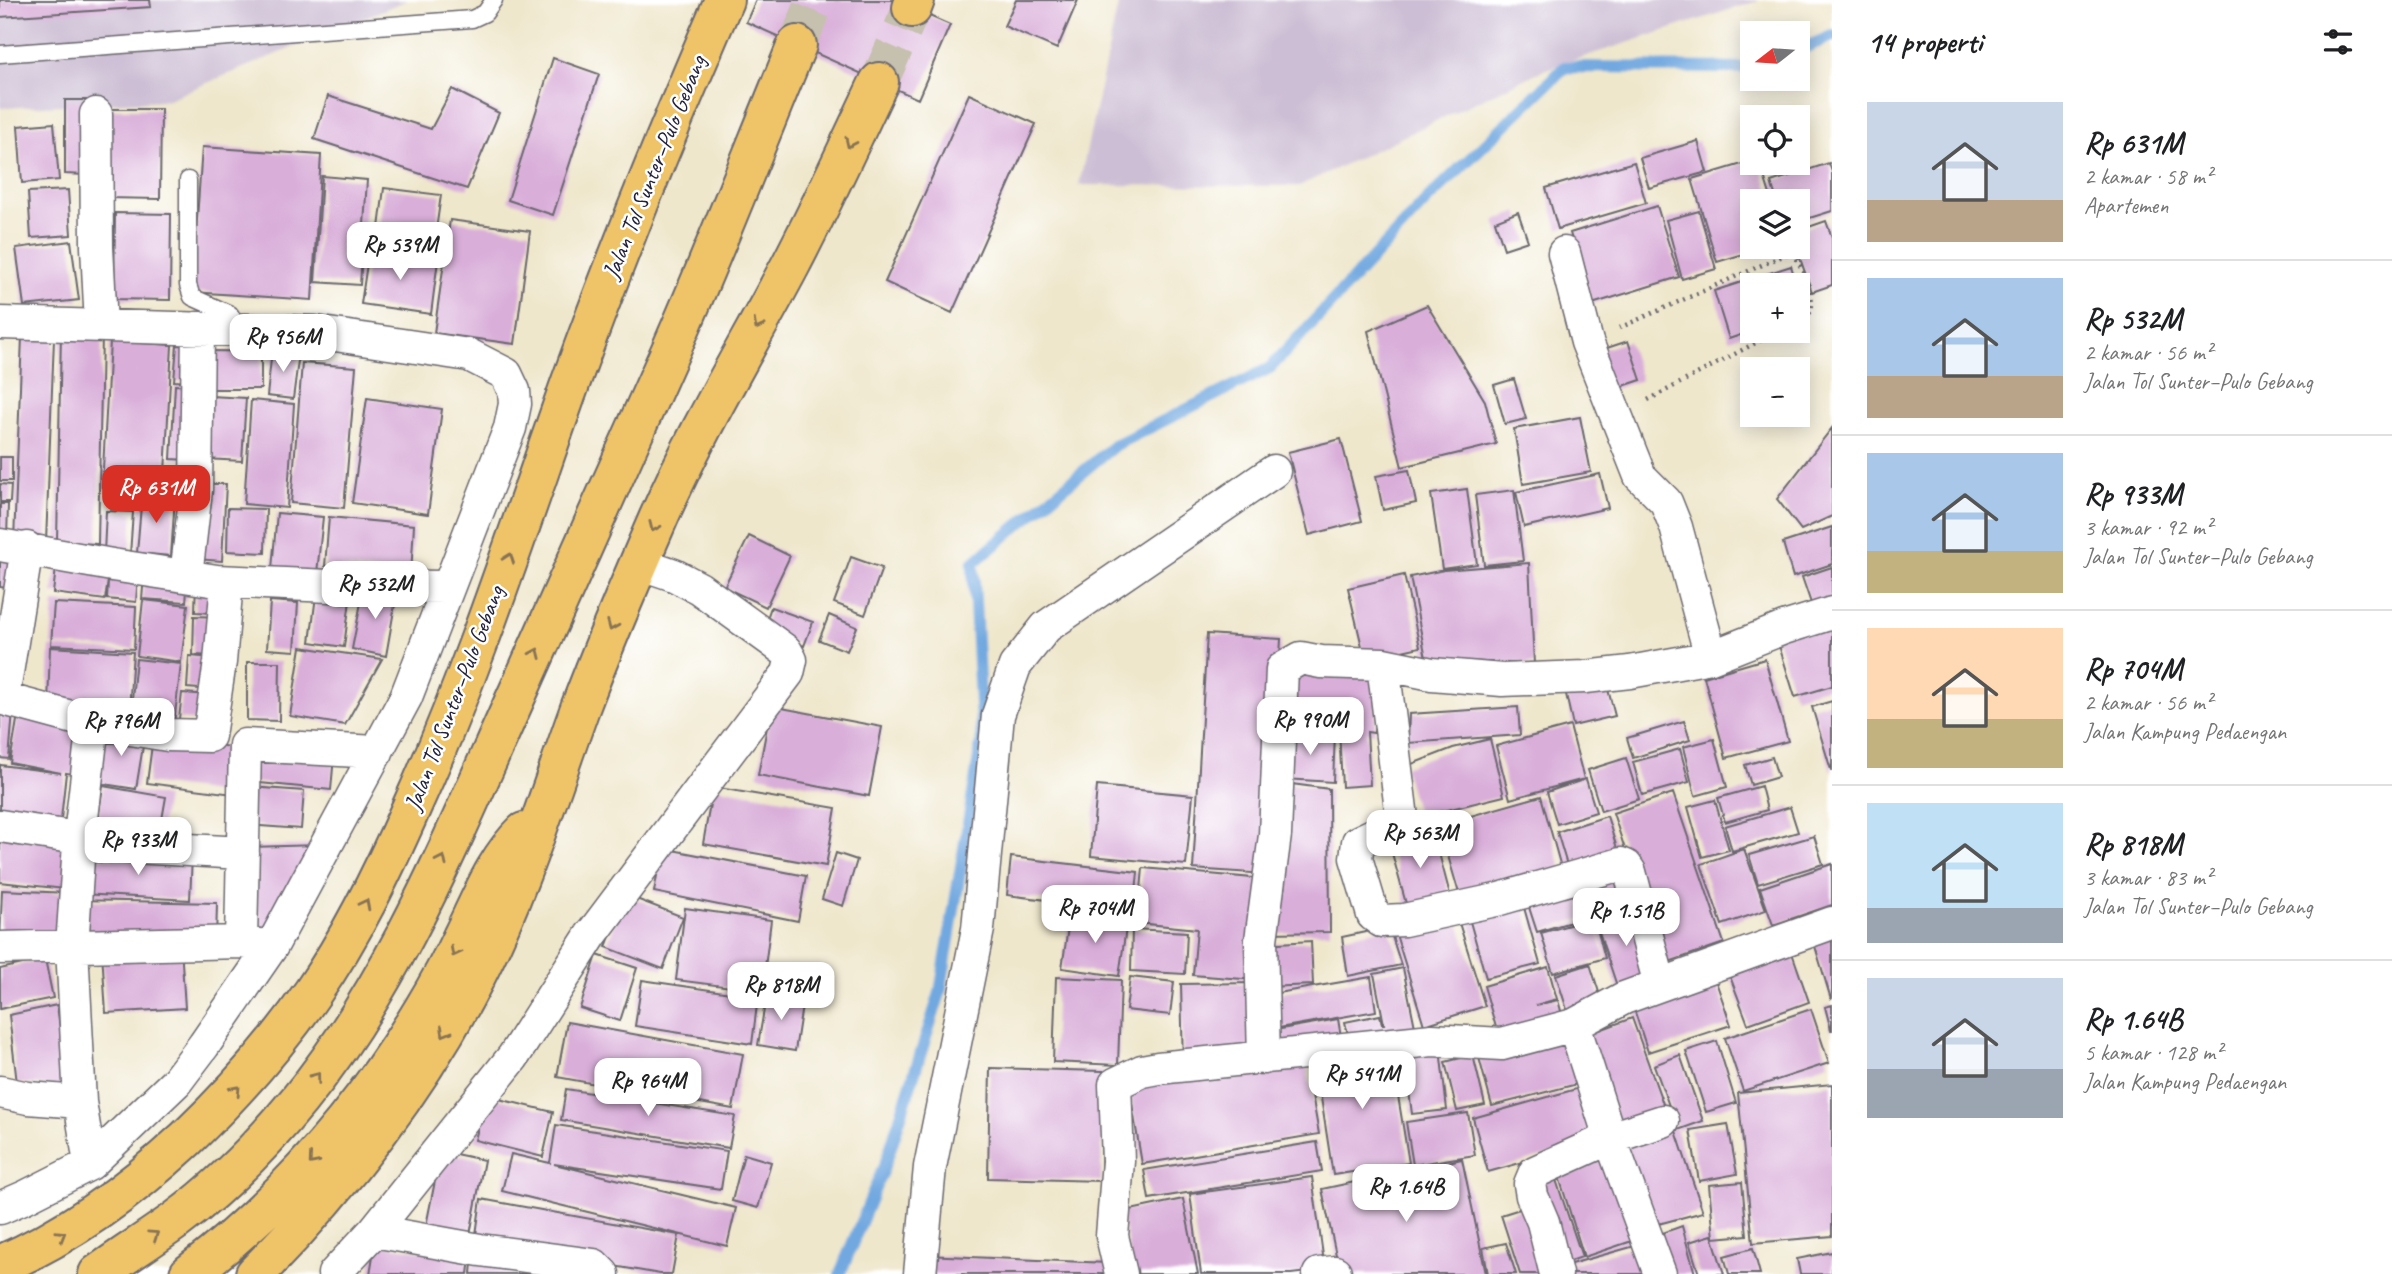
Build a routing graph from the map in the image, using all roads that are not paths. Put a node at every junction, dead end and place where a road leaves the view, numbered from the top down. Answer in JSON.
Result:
{"nodes":[{"id":1,"x":494,"y":0,"type":"edge"},
{"id":2,"x":724,"y":0,"type":"edge"},
{"id":3,"x":797,"y":45,"type":"tunnel mouth"},
{"id":4,"x":0,"y":54,"type":"edge"},
{"id":5,"x":879,"y":82,"type":"tunnel mouth"},
{"id":6,"x":96,"y":114,"type":"dead end"},
{"id":7,"x":188,"y":180,"type":"dead end"},
{"id":8,"x":1564,"y":253,"type":"dead end"},
{"id":9,"x":0,"y":323,"type":"edge"},
{"id":10,"x":102,"y":326,"type":"junction"},
{"id":11,"x":198,"y":328,"type":"junction"},
{"id":12,"x":239,"y":329,"type":"junction"},
{"id":13,"x":1274,"y":471,"type":"dead end"},
{"id":14,"x":13,"y":547,"type":"edge"},
{"id":15,"x":639,"y":563,"type":"junction"},
{"id":16,"x":186,"y":576,"type":"junction"},
{"id":17,"x":227,"y":582,"type":"junction"},
{"id":18,"x":447,"y":587,"type":"junction"},
{"id":19,"x":1832,"y":613,"type":"edge"},
{"id":20,"x":1712,"y":657,"type":"junction"},
{"id":21,"x":1383,"y":664,"type":"junction"},
{"id":22,"x":1,"y":698,"type":"edge"},
{"id":23,"x":93,"y":723,"type":"junction"},
{"id":24,"x":377,"y":752,"type":"junction"},
{"id":25,"x":544,"y":815,"type":"junction"},
{"id":26,"x":0,"y":826,"type":"edge"},
{"id":27,"x":79,"y":844,"type":"junction"},
{"id":28,"x":243,"y":853,"type":"junction"},
{"id":29,"x":1832,"y":923,"type":"edge"},
{"id":30,"x":240,"y":942,"type":"junction"},
{"id":31,"x":272,"y":946,"type":"junction"},
{"id":32,"x":72,"y":947,"type":"junction"},
{"id":33,"x":0,"y":948,"type":"edge"},
{"id":34,"x":1660,"y":985,"type":"junction"},
{"id":35,"x":1574,"y":1025,"type":"junction"},
{"id":36,"x":1264,"y":1058,"type":"junction"},
{"id":37,"x":0,"y":1092,"type":"edge"},
{"id":38,"x":80,"y":1102,"type":"junction"},
{"id":39,"x":1663,"y":1121,"type":"dead end"},
{"id":40,"x":1610,"y":1138,"type":"junction"},
{"id":41,"x":90,"y":1164,"type":"junction"},
{"id":42,"x":0,"y":1208,"type":"edge"},
{"id":43,"x":374,"y":1231,"type":"junction"},
{"id":44,"x":0,"y":1265,"type":"edge"},
{"id":45,"x":98,"y":1274,"type":"edge"},
{"id":46,"x":189,"y":1274,"type":"edge"},
{"id":47,"x":255,"y":1274,"type":"edge"},
{"id":48,"x":334,"y":1274,"type":"edge"},
{"id":49,"x":603,"y":1274,"type":"edge"},
{"id":50,"x":920,"y":1274,"type":"edge"},
{"id":51,"x":1121,"y":1274,"type":"edge"},
{"id":52,"x":1556,"y":1274,"type":"edge"},
{"id":53,"x":1660,"y":1274,"type":"edge"}],
"edges":[{"from":1,"to":4,"type":"lane"},
{"from":44,"to":2,"type":"highway","name":"Jalan Tol Sunter–Pulo Gebang","one_way":true},
{"from":45,"to":3,"type":"highway","one_way":true},
{"from":5,"to":15,"type":"highway","one_way":true},
{"from":6,"to":10,"type":"street"},
{"from":7,"to":12,"type":"lane"},
{"from":8,"to":20,"type":"street"},
{"from":9,"to":10,"type":"street"},
{"from":10,"to":11,"type":"street"},
{"from":11,"to":12,"type":"street"},
{"from":11,"to":16,"type":"street"},
{"from":12,"to":18,"type":"street"},
{"from":13,"to":50,"type":"street"},
{"from":14,"to":16,"type":"street"},
{"from":14,"to":22,"type":"street"},
{"from":15,"to":25,"type":"highway","one_way":true},
{"from":15,"to":43,"type":"street"},
{"from":16,"to":17,"type":"street"},
{"from":17,"to":18,"type":"street"},
{"from":17,"to":23,"type":"street"},
{"from":18,"to":24,"type":"street"},
{"from":19,"to":20,"type":"street"},
{"from":20,"to":21,"type":"street"},
{"from":21,"to":34,"type":"street"},
{"from":21,"to":36,"type":"street"},
{"from":22,"to":23,"type":"street"},
{"from":23,"to":27,"type":"street"},
{"from":24,"to":28,"type":"street"},
{"from":24,"to":31,"type":"street"},
{"from":25,"to":46,"type":"highway","one_way":true},
{"from":25,"to":47,"type":"highway","one_way":true},
{"from":26,"to":27,"type":"street"},
{"from":27,"to":28,"type":"street"},
{"from":27,"to":32,"type":"street"},
{"from":28,"to":30,"type":"street"},
{"from":29,"to":34,"type":"street"},
{"from":30,"to":31,"type":"street"},
{"from":30,"to":32,"type":"street"},
{"from":31,"to":41,"type":"street"},
{"from":32,"to":33,"type":"street"},
{"from":32,"to":38,"type":"street"},
{"from":34,"to":35,"type":"street"},
{"from":35,"to":36,"type":"street"},
{"from":35,"to":40,"type":"street"},
{"from":36,"to":51,"type":"street"},
{"from":37,"to":38,"type":"street"},
{"from":38,"to":41,"type":"street"},
{"from":39,"to":40,"type":"street"},
{"from":40,"to":52,"type":"street"},
{"from":40,"to":53,"type":"street"},
{"from":41,"to":42,"type":"street"},
{"from":43,"to":48,"type":"street"},
{"from":43,"to":49,"type":"street"}]}
